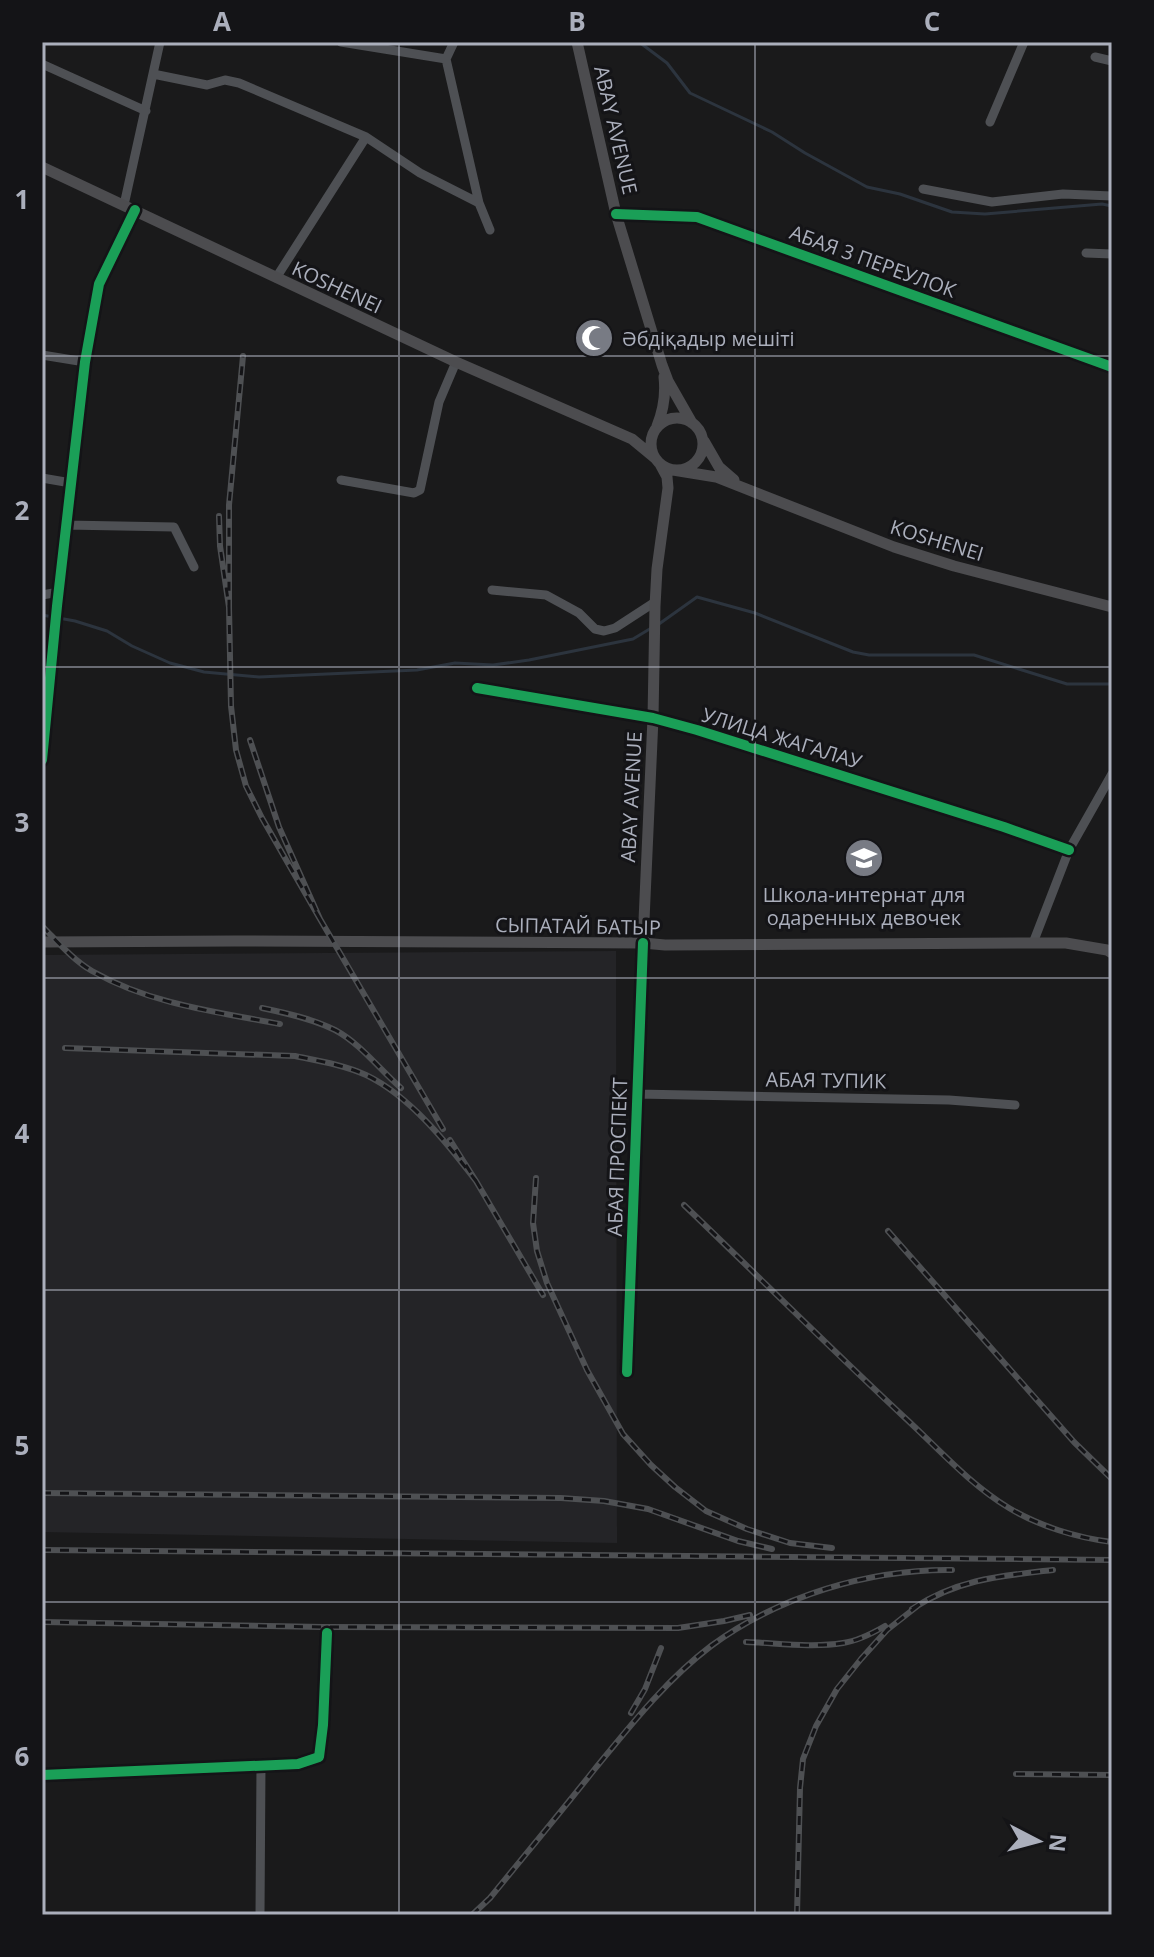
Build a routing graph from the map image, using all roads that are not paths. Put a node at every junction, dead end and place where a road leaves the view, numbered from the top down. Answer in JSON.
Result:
{"nodes":[{"id":1,"x":160,"y":42,"type":"edge"},
{"id":2,"x":341,"y":42,"type":"edge"},
{"id":3,"x":454,"y":42,"type":"edge"},
{"id":4,"x":577,"y":42,"type":"edge"},
{"id":5,"x":1024,"y":42,"type":"edge"},
{"id":6,"x":1095,"y":57,"type":"dead end"},
{"id":7,"x":446,"y":59,"type":"junction"},
{"id":8,"x":1112,"y":61,"type":"edge"},
{"id":9,"x":42,"y":64,"type":"edge"},
{"id":10,"x":153,"y":74,"type":"junction"},
{"id":11,"x":146,"y":111,"type":"junction"},
{"id":12,"x":990,"y":122,"type":"dead end"},
{"id":13,"x":366,"y":137,"type":"junction"},
{"id":14,"x":42,"y":167,"type":"edge"},
{"id":15,"x":923,"y":189,"type":"dead end"},
{"id":16,"x":1112,"y":196,"type":"edge"},
{"id":17,"x":479,"y":203,"type":"junction"},
{"id":18,"x":130,"y":208,"type":"junction"},
{"id":19,"x":616,"y":214,"type":"junction"},
{"id":20,"x":490,"y":230,"type":"dead end"},
{"id":21,"x":1086,"y":253,"type":"dead end"},
{"id":22,"x":1112,"y":254,"type":"edge"},
{"id":23,"x":276,"y":278,"type":"junction"},
{"id":24,"x":42,"y":355,"type":"edge"},
{"id":25,"x":85,"y":362,"type":"junction"},
{"id":26,"x":456,"y":362,"type":"junction"},
{"id":27,"x":662,"y":365,"type":"junction"},
{"id":28,"x":1112,"y":367,"type":"edge"},
{"id":29,"x":692,"y":423,"type":"junction"},
{"id":30,"x":656,"y":428,"type":"junction"},
{"id":31,"x":620,"y":434,"type":"junction"},
{"id":32,"x":701,"y":437,"type":"junction"},
{"id":33,"x":657,"y":461,"type":"junction"},
{"id":34,"x":691,"y":468,"type":"junction"},
{"id":35,"x":42,"y":478,"type":"edge"},
{"id":36,"x":341,"y":480,"type":"dead end"},
{"id":37,"x":71,"y":483,"type":"junction"},
{"id":38,"x":756,"y":492,"type":"junction"},
{"id":39,"x":666,"y":513,"type":"junction"},
{"id":40,"x":66,"y":525,"type":"junction"},
{"id":41,"x":194,"y":567,"type":"dead end"},
{"id":42,"x":492,"y":590,"type":"dead end"},
{"id":43,"x":59,"y":592,"type":"junction"},
{"id":44,"x":42,"y":595,"type":"edge"},
{"id":45,"x":655,"y":604,"type":"junction"},
{"id":46,"x":1112,"y":607,"type":"edge"},
{"id":47,"x":477,"y":688,"type":"dead end"},
{"id":48,"x":653,"y":718,"type":"junction"},
{"id":49,"x":42,"y":760,"type":"edge"},
{"id":50,"x":1112,"y":774,"type":"edge"},
{"id":51,"x":1069,"y":850,"type":"junction"},
{"id":52,"x":42,"y":942,"type":"edge"},
{"id":53,"x":643,"y":943,"type":"junction"},
{"id":54,"x":1033,"y":943,"type":"junction"},
{"id":55,"x":1112,"y":953,"type":"edge"},
{"id":56,"x":637,"y":1094,"type":"junction"},
{"id":57,"x":1015,"y":1105,"type":"dead end"},
{"id":58,"x":627,"y":1372,"type":"dead end"},
{"id":59,"x":327,"y":1633,"type":"dead end"},
{"id":60,"x":261,"y":1765,"type":"junction"},
{"id":61,"x":42,"y":1775,"type":"edge"},
{"id":62,"x":260,"y":1915,"type":"edge"}],
"edges":[{"from":1,"to":10,"type":"street"},
{"from":2,"to":7,"type":"street"},
{"from":3,"to":7,"type":"street"},
{"from":4,"to":19,"type":"main road","name":"ABAY AVENUE"},
{"from":5,"to":12,"type":"street"},
{"from":6,"to":8,"type":"street"},
{"from":7,"to":17,"type":"street"},
{"from":9,"to":11,"type":"street"},
{"from":10,"to":11,"type":"street"},
{"from":10,"to":13,"type":"street"},
{"from":11,"to":18,"type":"street"},
{"from":13,"to":17,"type":"street"},
{"from":13,"to":23,"type":"street"},
{"from":14,"to":18,"type":"main road","name":"KOSHENEI"},
{"from":15,"to":16,"type":"street"},
{"from":17,"to":20,"type":"street"},
{"from":18,"to":23,"type":"main road","name":"KOSHENEI"},
{"from":18,"to":25,"type":"street"},
{"from":19,"to":27,"type":"main road","name":"ABAY AVENUE"},
{"from":19,"to":28,"type":"street","name":"АБАЯ 3 ПЕРЕУЛОК"},
{"from":21,"to":22,"type":"street"},
{"from":23,"to":26,"type":"main road","name":"KOSHENEI"},
{"from":24,"to":25,"type":"street"},
{"from":25,"to":37,"type":"street"},
{"from":26,"to":31,"type":"main road","name":"KOSHENEI"},
{"from":26,"to":36,"type":"street"},
{"from":27,"to":29,"type":"main road"},
{"from":27,"to":30,"type":"main road"},
{"from":29,"to":30,"type":"main road"},
{"from":29,"to":32,"type":"main road"},
{"from":30,"to":31,"type":"main road"},
{"from":30,"to":33,"type":"main road"},
{"from":31,"to":33,"type":"main road","name":"KOSHENEI"},
{"from":32,"to":34,"type":"main road"},
{"from":32,"to":38,"type":"main road"},
{"from":33,"to":34,"type":"main road"},
{"from":33,"to":39,"type":"main road"},
{"from":34,"to":38,"type":"main road"},
{"from":34,"to":39,"type":"main road"},
{"from":35,"to":37,"type":"street"},
{"from":37,"to":40,"type":"street"},
{"from":38,"to":46,"type":"main road","name":"KOSHENEI"},
{"from":39,"to":45,"type":"main road"},
{"from":40,"to":41,"type":"street"},
{"from":40,"to":43,"type":"street"},
{"from":42,"to":45,"type":"street"},
{"from":43,"to":44,"type":"street"},
{"from":43,"to":49,"type":"street"},
{"from":45,"to":48,"type":"main road","name":"ABAY AVENUE"},
{"from":47,"to":48,"type":"street","name":"УЛИЦА ЖАГАЛАУ"},
{"from":48,"to":51,"type":"street","name":"УЛИЦА ЖАГАЛАУ"},
{"from":48,"to":53,"type":"main road","name":"ABAY AVENUE"},
{"from":50,"to":51,"type":"street"},
{"from":51,"to":54,"type":"street"},
{"from":52,"to":53,"type":"main road","name":"СЫПАТАЙ БАТЫР"},
{"from":53,"to":54,"type":"main road","name":"СЫПАТАЙ БАТЫР"},
{"from":53,"to":56,"type":"street","name":"АБАЯ ПРОСПЕКТ"},
{"from":54,"to":55,"type":"main road","name":"СЫПАТАЙ БАТЫР"},
{"from":56,"to":57,"type":"street","name":"АБАЯ ТУПИК"},
{"from":56,"to":58,"type":"street","name":"АБАЯ ПРОСПЕКТ"},
{"from":59,"to":60,"type":"street"},
{"from":60,"to":61,"type":"street"},
{"from":60,"to":62,"type":"street"}]}
